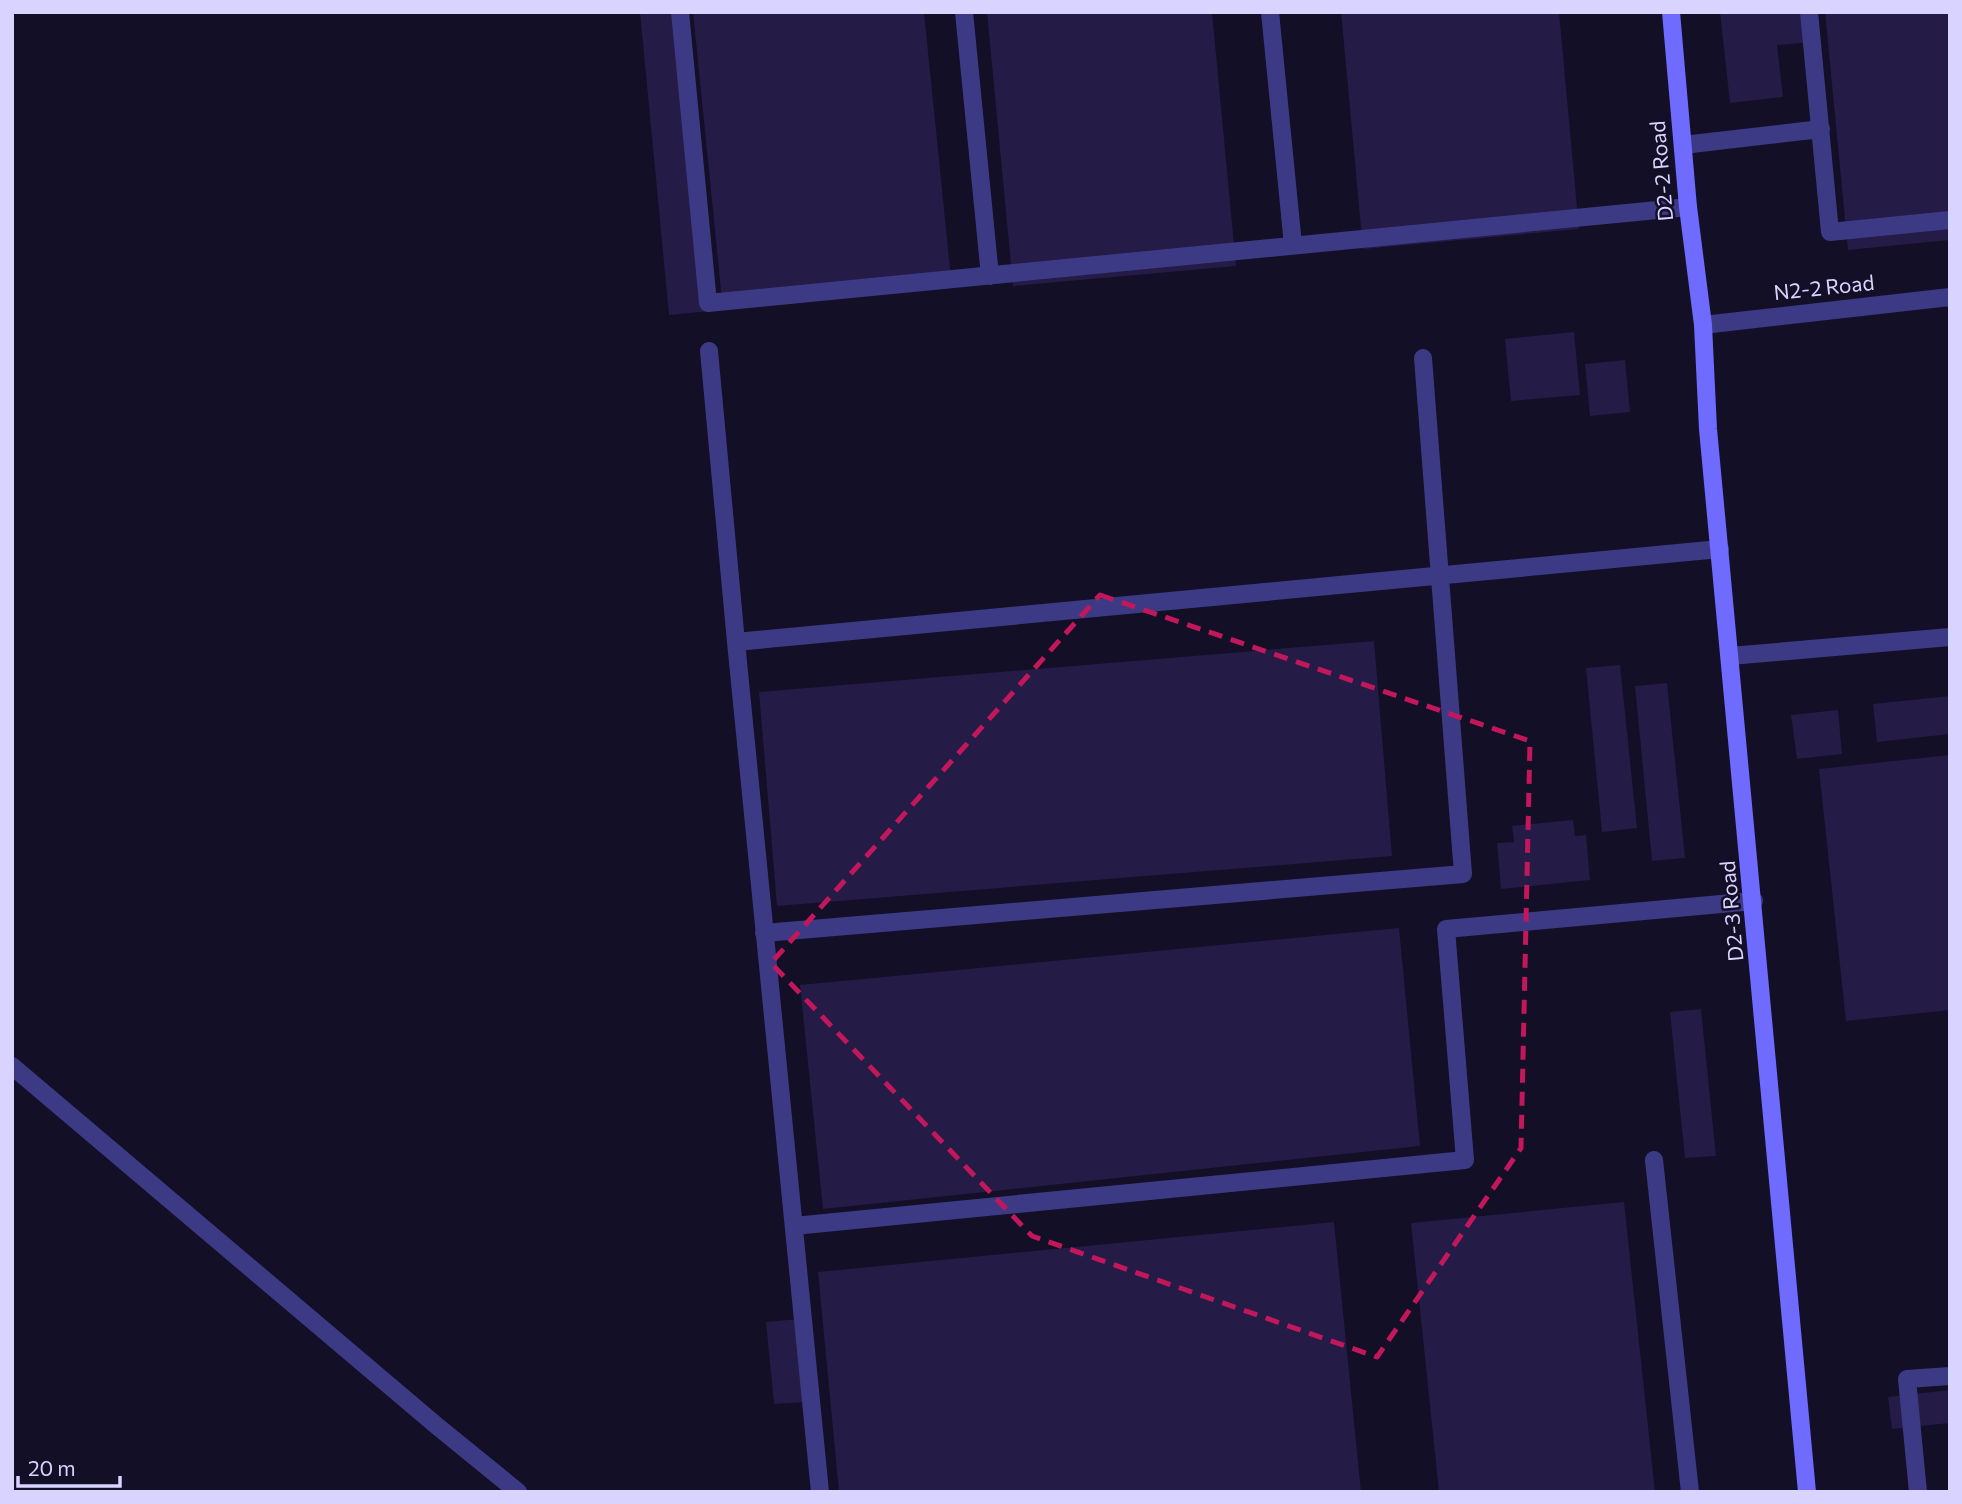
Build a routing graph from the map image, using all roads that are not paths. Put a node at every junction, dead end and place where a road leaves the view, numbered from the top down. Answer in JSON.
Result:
{"nodes":[{"id":1,"x":680,"y":12,"type":"edge"},
{"id":2,"x":964,"y":12,"type":"edge"},
{"id":3,"x":1270,"y":12,"type":"edge"},
{"id":4,"x":1671,"y":12,"type":"edge"},
{"id":5,"x":1810,"y":12,"type":"edge"},
{"id":6,"x":1821,"y":129,"type":"junction"},
{"id":7,"x":1683,"y":145,"type":"junction"},
{"id":8,"x":1688,"y":207,"type":"junction"},
{"id":9,"x":1950,"y":220,"type":"edge"},
{"id":10,"x":1293,"y":246,"type":"junction"},
{"id":11,"x":990,"y":276,"type":"junction"},
{"id":12,"x":1950,"y":297,"type":"edge"},
{"id":13,"x":1703,"y":325,"type":"junction"},
{"id":14,"x":709,"y":351,"type":"dead end"},
{"id":15,"x":1423,"y":358,"type":"dead end"},
{"id":16,"x":1720,"y":549,"type":"junction"},
{"id":17,"x":1441,"y":576,"type":"junction"},
{"id":18,"x":1950,"y":637,"type":"edge"},
{"id":19,"x":736,"y":642,"type":"junction"},
{"id":20,"x":1730,"y":656,"type":"junction"},
{"id":21,"x":1754,"y":901,"type":"junction"},
{"id":22,"x":764,"y":933,"type":"junction"},
{"id":23,"x":12,"y":1066,"type":"edge"},
{"id":24,"x":1654,"y":1160,"type":"dead end"},
{"id":25,"x":794,"y":1226,"type":"junction"},
{"id":26,"x":1950,"y":1376,"type":"edge"},
{"id":27,"x":518,"y":1492,"type":"edge"},
{"id":28,"x":820,"y":1492,"type":"edge"},
{"id":29,"x":1690,"y":1492,"type":"edge"},
{"id":30,"x":1807,"y":1492,"type":"edge"},
{"id":31,"x":1918,"y":1492,"type":"edge"}],
"edges":[{"from":1,"to":11,"type":"street"},
{"from":2,"to":11,"type":"street"},
{"from":3,"to":10,"type":"street"},
{"from":4,"to":7,"type":"main road","name":"D2-2 Road"},
{"from":5,"to":6,"type":"street"},
{"from":6,"to":7,"type":"street"},
{"from":6,"to":9,"type":"street"},
{"from":7,"to":8,"type":"main road","name":"D2-2 Road"},
{"from":8,"to":10,"type":"street"},
{"from":8,"to":13,"type":"main road","name":"D2-2 Road"},
{"from":10,"to":11,"type":"street"},
{"from":12,"to":13,"type":"street","name":"N2-2 Road"},
{"from":13,"to":16,"type":"main road","name":"D2-3 Road"},
{"from":14,"to":19,"type":"street"},
{"from":15,"to":17,"type":"street"},
{"from":16,"to":17,"type":"street"},
{"from":16,"to":20,"type":"main road","name":"D2-3 Road"},
{"from":17,"to":19,"type":"street"},
{"from":17,"to":22,"type":"street"},
{"from":18,"to":20,"type":"street"},
{"from":19,"to":22,"type":"street"},
{"from":20,"to":21,"type":"main road","name":"D2-3 Road"},
{"from":21,"to":25,"type":"street"},
{"from":21,"to":30,"type":"main road","name":"D2-3 Road"},
{"from":22,"to":25,"type":"street"},
{"from":23,"to":27,"type":"street"},
{"from":24,"to":29,"type":"street"},
{"from":25,"to":28,"type":"street"},
{"from":26,"to":31,"type":"street"}]}
